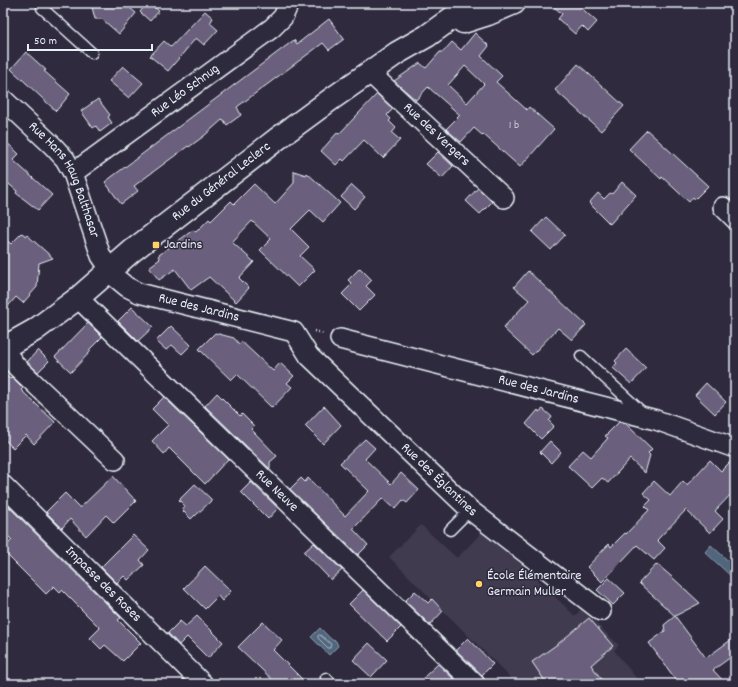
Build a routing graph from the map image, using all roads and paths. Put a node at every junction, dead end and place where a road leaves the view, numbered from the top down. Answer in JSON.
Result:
{"nodes":[{"id":1,"x":289,"y":3,"type":"edge"},
{"id":2,"x":480,"y":3,"type":"edge"},
{"id":3,"x":514,"y":3,"type":"edge"},
{"id":4,"x":42,"y":8,"type":"dead end"},
{"id":5,"x":427,"y":36,"type":"junction"},
{"id":6,"x":92,"y":53,"type":"dead end"},
{"id":7,"x":369,"y":72,"type":"junction"},
{"id":8,"x":3,"y":99,"type":"edge"},
{"id":9,"x":73,"y":172,"type":"junction"},
{"id":10,"x":504,"y":198,"type":"dead end"},
{"id":11,"x":110,"y":271,"type":"junction"},
{"id":12,"x":78,"y":298,"type":"junction"},
{"id":13,"x":294,"y":332,"type":"joint"},
{"id":14,"x":340,"y":339,"type":"dead end"},
{"id":15,"x":3,"y":348,"type":"edge"},
{"id":16,"x":581,"y":356,"type":"dead end"},
{"id":17,"x":648,"y":418,"type":"junction"},
{"id":18,"x":735,"y":448,"type":"edge"},
{"id":19,"x":115,"y":460,"type":"dead end"},
{"id":20,"x":3,"y":485,"type":"edge"},
{"id":21,"x":470,"y":510,"type":"junction"},
{"id":22,"x":450,"y":530,"type":"dead end"},
{"id":23,"x":601,"y":611,"type":"dead end"},
{"id":24,"x":203,"y":684,"type":"edge"},
{"id":25,"x":475,"y":684,"type":"edge"}],
"edges":[{"from":1,"to":9,"type":"street","name":"Rue Léo Schnug"},
{"from":2,"to":5,"type":"main road","name":"Rue du Général Leclerc"},
{"from":3,"to":5,"type":"main road","name":"Rue du Général Leclerc"},
{"from":4,"to":6,"type":"lane"},
{"from":5,"to":7,"type":"main road","name":"Rue du Général Leclerc"},
{"from":7,"to":10,"type":"street","name":"Rue des Vergers"},
{"from":7,"to":11,"type":"main road","name":"Rue du Général Leclerc"},
{"from":8,"to":9,"type":"street","name":"Rue Hans Haug Balthasar"},
{"from":9,"to":11,"type":"street","name":"Rue Hans Haug Balthasar"},
{"from":11,"to":12,"type":"main road","name":"Rue du Général Leclerc"},
{"from":11,"to":13,"type":"street","name":"Rue des Jardins"},
{"from":12,"to":15,"type":"main road","name":"Rue du Général Leclerc"},
{"from":12,"to":25,"type":"street","name":"Rue Neuve"},
{"from":13,"to":21,"type":"street","name":"Rue des Églantines"},
{"from":14,"to":17,"type":"street","name":"Rue des Jardins"},
{"from":15,"to":19,"type":"street"},
{"from":16,"to":17,"type":"lane"},
{"from":17,"to":18,"type":"street","name":"Rue des Jardins"},
{"from":20,"to":24,"type":"street","name":"Impasse des Roses"},
{"from":21,"to":22,"type":"lane"},
{"from":21,"to":23,"type":"street","name":"Rue des Églantines"}]}
